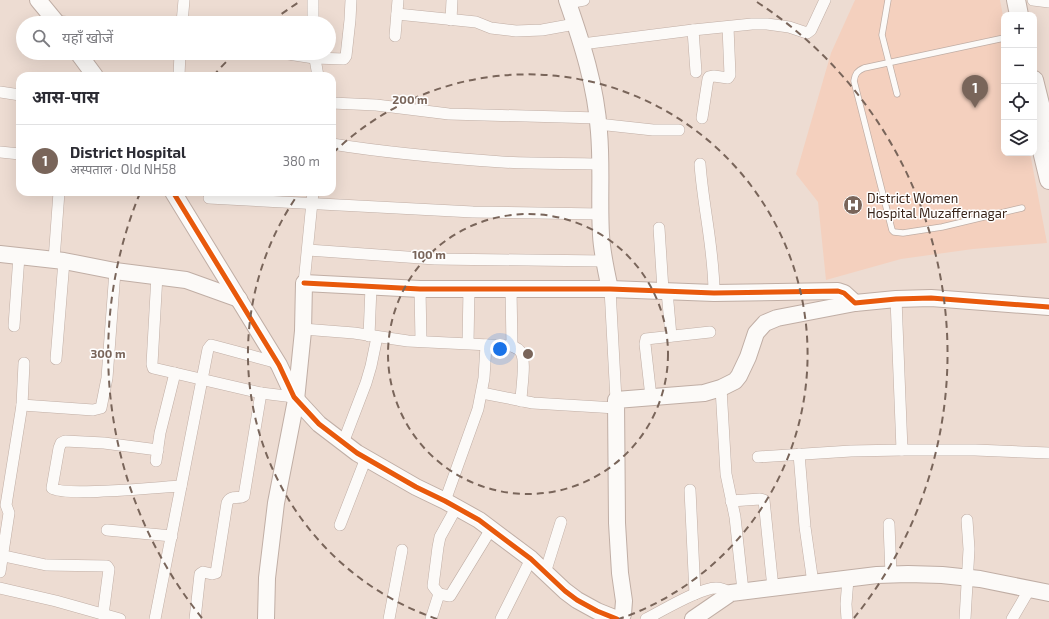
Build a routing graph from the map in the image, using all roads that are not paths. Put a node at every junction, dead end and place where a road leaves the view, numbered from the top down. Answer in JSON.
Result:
{"nodes":[{"id":1,"x":38,"y":0,"type":"edge"},
{"id":2,"x":184,"y":0,"type":"edge"},
{"id":3,"x":313,"y":0,"type":"edge"},
{"id":4,"x":351,"y":0,"type":"edge"},
{"id":5,"x":398,"y":0,"type":"edge"},
{"id":6,"x":452,"y":0,"type":"edge"},
{"id":7,"x":584,"y":0,"type":"edge"},
{"id":8,"x":825,"y":0,"type":"edge"},
{"id":9,"x":888,"y":0,"type":"edge"},
{"id":10,"x":1007,"y":0,"type":"edge"},
{"id":11,"x":1016,"y":0,"type":"edge"},
{"id":12,"x":1033,"y":0,"type":"edge"},
{"id":13,"x":567,"y":2,"type":"edge"},
{"id":14,"x":1049,"y":2,"type":"edge"},
{"id":15,"x":1009,"y":12,"type":"edge"},
{"id":16,"x":1018,"y":12,"type":"edge"},
{"id":17,"x":397,"y":14,"type":"junction"},
{"id":18,"x":51,"y":16,"type":"edge"},
{"id":19,"x":183,"y":16,"type":"edge"},
{"id":20,"x":313,"y":16,"type":"edge"},
{"id":21,"x":451,"y":20,"type":"junction"},
{"id":22,"x":575,"y":24,"type":"junction"},
{"id":23,"x":728,"y":27,"type":"junction"},
{"id":24,"x":693,"y":30,"type":"junction"},
{"id":25,"x":395,"y":36,"type":"dead end"},
{"id":26,"x":1001,"y":39,"type":"edge"},
{"id":27,"x":582,"y":44,"type":"junction"},
{"id":28,"x":336,"y":58,"type":"edge"},
{"id":29,"x":83,"y":60,"type":"edge"},
{"id":30,"x":180,"y":60,"type":"edge"},
{"id":31,"x":315,"y":60,"type":"edge"},
{"id":32,"x":889,"y":62,"type":"junction"},
{"id":33,"x":92,"y":72,"type":"edge"},
{"id":34,"x":179,"y":72,"type":"edge"},
{"id":35,"x":317,"y":72,"type":"edge"},
{"id":36,"x":696,"y":72,"type":"dead end"},
{"id":37,"x":1035,"y":84,"type":"edge"},
{"id":38,"x":0,"y":92,"type":"edge"},
{"id":39,"x":16,"y":94,"type":"edge"},
{"id":40,"x":897,"y":94,"type":"dead end"},
{"id":41,"x":336,"y":103,"type":"edge"},
{"id":42,"x":702,"y":118,"type":"dead end"},
{"id":43,"x":1034,"y":120,"type":"edge"},
{"id":44,"x":598,"y":121,"type":"junction"},
{"id":45,"x":679,"y":130,"type":"dead end"},
{"id":46,"x":1049,"y":141,"type":"edge"},
{"id":47,"x":336,"y":145,"type":"edge"},
{"id":48,"x":0,"y":152,"type":"edge"},
{"id":49,"x":16,"y":154,"type":"edge"},
{"id":50,"x":600,"y":164,"type":"junction"},
{"id":51,"x":700,"y":164,"type":"dead end"},
{"id":52,"x":1049,"y":180,"type":"edge"},
{"id":53,"x":59,"y":196,"type":"edge"},
{"id":54,"x":175,"y":196,"type":"edge"},
{"id":55,"x":313,"y":196,"type":"edge"},
{"id":56,"x":209,"y":198,"type":"dead end"},
{"id":57,"x":312,"y":204,"type":"junction"},
{"id":58,"x":1022,"y":208,"type":"dead end"},
{"id":59,"x":600,"y":214,"type":"junction"},
{"id":60,"x":659,"y":228,"type":"dead end"},
{"id":61,"x":308,"y":250,"type":"junction"},
{"id":62,"x":0,"y":254,"type":"edge"},
{"id":63,"x":19,"y":256,"type":"junction"},
{"id":64,"x":59,"y":260,"type":"junction"},
{"id":65,"x":604,"y":261,"type":"junction"},
{"id":66,"x":115,"y":271,"type":"junction"},
{"id":67,"x":156,"y":275,"type":"junction"},
{"id":68,"x":304,"y":283,"type":"junction"},
{"id":69,"x":371,"y":287,"type":"junction"},
{"id":70,"x":420,"y":289,"type":"junction"},
{"id":71,"x":469,"y":289,"type":"junction"},
{"id":72,"x":511,"y":289,"type":"junction"},
{"id":73,"x":610,"y":289,"type":"junction"},
{"id":74,"x":665,"y":290,"type":"junction"},
{"id":75,"x":714,"y":293,"type":"junction"},
{"id":76,"x":239,"y":299,"type":"junction"},
{"id":77,"x":896,"y":299,"type":"junction"},
{"id":78,"x":856,"y":303,"type":"junction"},
{"id":79,"x":1049,"y":307,"type":"edge"},
{"id":80,"x":14,"y":326,"type":"dead end"},
{"id":81,"x":303,"y":329,"type":"junction"},
{"id":82,"x":710,"y":332,"type":"dead end"},
{"id":83,"x":373,"y":336,"type":"junction"},
{"id":84,"x":671,"y":336,"type":"junction"},
{"id":85,"x":421,"y":341,"type":"junction"},
{"id":86,"x":468,"y":344,"type":"junction"},
{"id":87,"x":486,"y":345,"type":"junction"},
{"id":88,"x":512,"y":346,"type":"junction"},
{"id":89,"x":56,"y":359,"type":"dead end"},
{"id":90,"x":24,"y":363,"type":"dead end"},
{"id":91,"x":278,"y":363,"type":"junction"},
{"id":92,"x":175,"y":373,"type":"junction"},
{"id":93,"x":201,"y":380,"type":"junction"},
{"id":94,"x":721,"y":388,"type":"junction"},
{"id":95,"x":261,"y":393,"type":"junction"},
{"id":96,"x":482,"y":393,"type":"junction"},
{"id":97,"x":651,"y":397,"type":"junction"},
{"id":98,"x":295,"y":398,"type":"junction"},
{"id":99,"x":521,"y":401,"type":"junction"},
{"id":100,"x":616,"y":404,"type":"junction"},
{"id":101,"x":22,"y":405,"type":"junction"},
{"id":102,"x":343,"y":442,"type":"junction"},
{"id":103,"x":158,"y":450,"type":"junction"},
{"id":104,"x":902,"y":450,"type":"junction"},
{"id":105,"x":1049,"y":453,"type":"edge"},
{"id":106,"x":799,"y":454,"type":"junction"},
{"id":107,"x":758,"y":457,"type":"dead end"},
{"id":108,"x":366,"y":458,"type":"junction"},
{"id":109,"x":156,"y":461,"type":"dead end"},
{"id":110,"x":182,"y":486,"type":"junction"},
{"id":111,"x":690,"y":490,"type":"dead end"},
{"id":112,"x":731,"y":501,"type":"junction"},
{"id":113,"x":450,"y":504,"type":"junction"},
{"id":114,"x":967,"y":520,"type":"dead end"},
{"id":115,"x":561,"y":522,"type":"dead end"},
{"id":116,"x":889,"y":524,"type":"dead end"},
{"id":117,"x":340,"y":525,"type":"dead end"},
{"id":118,"x":108,"y":530,"type":"dead end"},
{"id":119,"x":491,"y":530,"type":"junction"},
{"id":120,"x":172,"y":536,"type":"junction"},
{"id":121,"x":402,"y":550,"type":"dead end"},
{"id":122,"x":1,"y":555,"type":"edge"},
{"id":123,"x":531,"y":559,"type":"junction"},
{"id":124,"x":0,"y":572,"type":"edge"},
{"id":125,"x":545,"y":573,"type":"junction"},
{"id":126,"x":891,"y":575,"type":"junction"},
{"id":127,"x":966,"y":578,"type":"junction"},
{"id":128,"x":848,"y":579,"type":"junction"},
{"id":129,"x":813,"y":583,"type":"junction"},
{"id":130,"x":0,"y":588,"type":"edge"},
{"id":131,"x":773,"y":588,"type":"junction"},
{"id":132,"x":1029,"y":590,"type":"junction"},
{"id":133,"x":737,"y":592,"type":"junction"},
{"id":134,"x":1049,"y":593,"type":"edge"},
{"id":135,"x":439,"y":594,"type":"junction"},
{"id":136,"x":695,"y":594,"type":"junction"},
{"id":137,"x":103,"y":615,"type":"junction"},
{"id":138,"x":120,"y":619,"type":"edge"},
{"id":139,"x":155,"y":619,"type":"edge"},
{"id":140,"x":195,"y":619,"type":"edge"},
{"id":141,"x":266,"y":619,"type":"edge"},
{"id":142,"x":389,"y":619,"type":"edge"},
{"id":143,"x":431,"y":619,"type":"edge"},
{"id":144,"x":501,"y":619,"type":"edge"},
{"id":145,"x":617,"y":619,"type":"edge"},
{"id":146,"x":621,"y":619,"type":"edge"},
{"id":147,"x":646,"y":619,"type":"edge"},
{"id":148,"x":692,"y":619,"type":"edge"},
{"id":149,"x":847,"y":619,"type":"edge"},
{"id":150,"x":965,"y":619,"type":"edge"},
{"id":151,"x":1012,"y":619,"type":"edge"}],
"edges":[{"from":1,"to":18,"type":"street"},
{"from":2,"to":19,"type":"street"},
{"from":3,"to":20,"type":"street"},
{"from":4,"to":28,"type":"street"},
{"from":5,"to":17,"type":"street"},
{"from":6,"to":21,"type":"street"},
{"from":7,"to":13,"type":"street"},
{"from":8,"to":23,"type":"street"},
{"from":9,"to":32,"type":"lane"},
{"from":10,"to":15,"type":"main road"},
{"from":11,"to":16,"type":"main road"},
{"from":12,"to":14,"type":"street"},
{"from":13,"to":22,"type":"street"},
{"from":17,"to":21,"type":"street"},
{"from":17,"to":25,"type":"street"},
{"from":21,"to":22,"type":"street"},
{"from":22,"to":27,"type":"street"},
{"from":23,"to":24,"type":"street"},
{"from":23,"to":42,"type":"street"},
{"from":24,"to":27,"type":"street"},
{"from":24,"to":36,"type":"street"},
{"from":26,"to":32,"type":"lane"},
{"from":27,"to":44,"type":"street"},
{"from":29,"to":33,"type":"street"},
{"from":30,"to":34,"type":"street"},
{"from":31,"to":35,"type":"street"},
{"from":32,"to":40,"type":"lane"},
{"from":32,"to":58,"type":"lane"},
{"from":37,"to":46,"type":"main road"},
{"from":38,"to":39,"type":"street"},
{"from":41,"to":44,"type":"street"},
{"from":43,"to":52,"type":"main road"},
{"from":44,"to":45,"type":"street"},
{"from":44,"to":50,"type":"street"},
{"from":47,"to":50,"type":"street"},
{"from":48,"to":49,"type":"street"},
{"from":50,"to":59,"type":"street"},
{"from":51,"to":75,"type":"street"},
{"from":53,"to":64,"type":"street"},
{"from":54,"to":76,"type":"street"},
{"from":55,"to":57,"type":"street"},
{"from":56,"to":57,"type":"street"},
{"from":57,"to":59,"type":"street"},
{"from":57,"to":61,"type":"street"},
{"from":59,"to":65,"type":"street"},
{"from":60,"to":74,"type":"street"},
{"from":61,"to":65,"type":"street"},
{"from":61,"to":68,"type":"street"},
{"from":62,"to":63,"type":"street"},
{"from":63,"to":64,"type":"street"},
{"from":63,"to":80,"type":"street"},
{"from":64,"to":66,"type":"street"},
{"from":64,"to":89,"type":"street"},
{"from":65,"to":73,"type":"street"},
{"from":66,"to":67,"type":"street"},
{"from":66,"to":101,"type":"street"},
{"from":67,"to":76,"type":"street"},
{"from":67,"to":92,"type":"street"},
{"from":68,"to":69,"type":"street"},
{"from":68,"to":81,"type":"street"},
{"from":69,"to":70,"type":"street"},
{"from":69,"to":83,"type":"street"},
{"from":70,"to":71,"type":"street"},
{"from":70,"to":85,"type":"street"},
{"from":71,"to":72,"type":"street"},
{"from":71,"to":86,"type":"street"},
{"from":72,"to":73,"type":"street"},
{"from":72,"to":88,"type":"street"},
{"from":73,"to":74,"type":"street"},
{"from":73,"to":100,"type":"street"},
{"from":74,"to":75,"type":"street"},
{"from":74,"to":84,"type":"street"},
{"from":75,"to":78,"type":"street"},
{"from":76,"to":91,"type":"street"},
{"from":77,"to":78,"type":"street"},
{"from":77,"to":79,"type":"street"},
{"from":77,"to":104,"type":"street"},
{"from":78,"to":94,"type":"street"},
{"from":81,"to":83,"type":"street"},
{"from":81,"to":98,"type":"street"},
{"from":82,"to":84,"type":"street"},
{"from":83,"to":85,"type":"street"},
{"from":83,"to":102,"type":"street"},
{"from":84,"to":97,"type":"street"},
{"from":85,"to":86,"type":"street"},
{"from":86,"to":87,"type":"street"},
{"from":87,"to":88,"type":"street"},
{"from":87,"to":96,"type":"street"},
{"from":88,"to":99,"type":"street"},
{"from":90,"to":101,"type":"street"},
{"from":91,"to":93,"type":"street"},
{"from":91,"to":98,"type":"street"},
{"from":92,"to":93,"type":"street"},
{"from":92,"to":103,"type":"street"},
{"from":93,"to":95,"type":"street"},
{"from":93,"to":110,"type":"street"},
{"from":94,"to":97,"type":"street"},
{"from":94,"to":112,"type":"street"},
{"from":95,"to":98,"type":"street"},
{"from":95,"to":140,"type":"street"},
{"from":96,"to":99,"type":"street"},
{"from":96,"to":113,"type":"street"},
{"from":97,"to":100,"type":"street"},
{"from":98,"to":102,"type":"street"},
{"from":98,"to":141,"type":"street"},
{"from":99,"to":100,"type":"street"},
{"from":100,"to":146,"type":"street"},
{"from":101,"to":122,"type":"street"},
{"from":102,"to":108,"type":"street"},
{"from":103,"to":109,"type":"street"},
{"from":103,"to":110,"type":"street"},
{"from":104,"to":105,"type":"street"},
{"from":104,"to":106,"type":"street"},
{"from":106,"to":107,"type":"street"},
{"from":106,"to":129,"type":"street"},
{"from":108,"to":113,"type":"street"},
{"from":108,"to":117,"type":"street"},
{"from":110,"to":120,"type":"street"},
{"from":111,"to":136,"type":"street"},
{"from":112,"to":131,"type":"street"},
{"from":112,"to":133,"type":"street"},
{"from":113,"to":119,"type":"street"},
{"from":113,"to":135,"type":"street"},
{"from":114,"to":127,"type":"street"},
{"from":115,"to":125,"type":"street"},
{"from":116,"to":126,"type":"street"},
{"from":118,"to":120,"type":"street"},
{"from":119,"to":123,"type":"street"},
{"from":119,"to":135,"type":"street"},
{"from":120,"to":139,"type":"street"},
{"from":121,"to":142,"type":"street"},
{"from":122,"to":124,"type":"street"},
{"from":122,"to":137,"type":"street"},
{"from":123,"to":125,"type":"street"},
{"from":123,"to":144,"type":"street"},
{"from":125,"to":145,"type":"street"},
{"from":126,"to":127,"type":"street"},
{"from":126,"to":128,"type":"street"},
{"from":127,"to":132,"type":"street"},
{"from":127,"to":150,"type":"street"},
{"from":128,"to":129,"type":"street"},
{"from":128,"to":149,"type":"street"},
{"from":129,"to":131,"type":"street"},
{"from":130,"to":137,"type":"street"},
{"from":131,"to":133,"type":"street"},
{"from":132,"to":134,"type":"street"},
{"from":132,"to":151,"type":"street"},
{"from":133,"to":136,"type":"street"},
{"from":133,"to":148,"type":"street"},
{"from":135,"to":143,"type":"street"},
{"from":136,"to":147,"type":"street"},
{"from":137,"to":138,"type":"street"}]}
